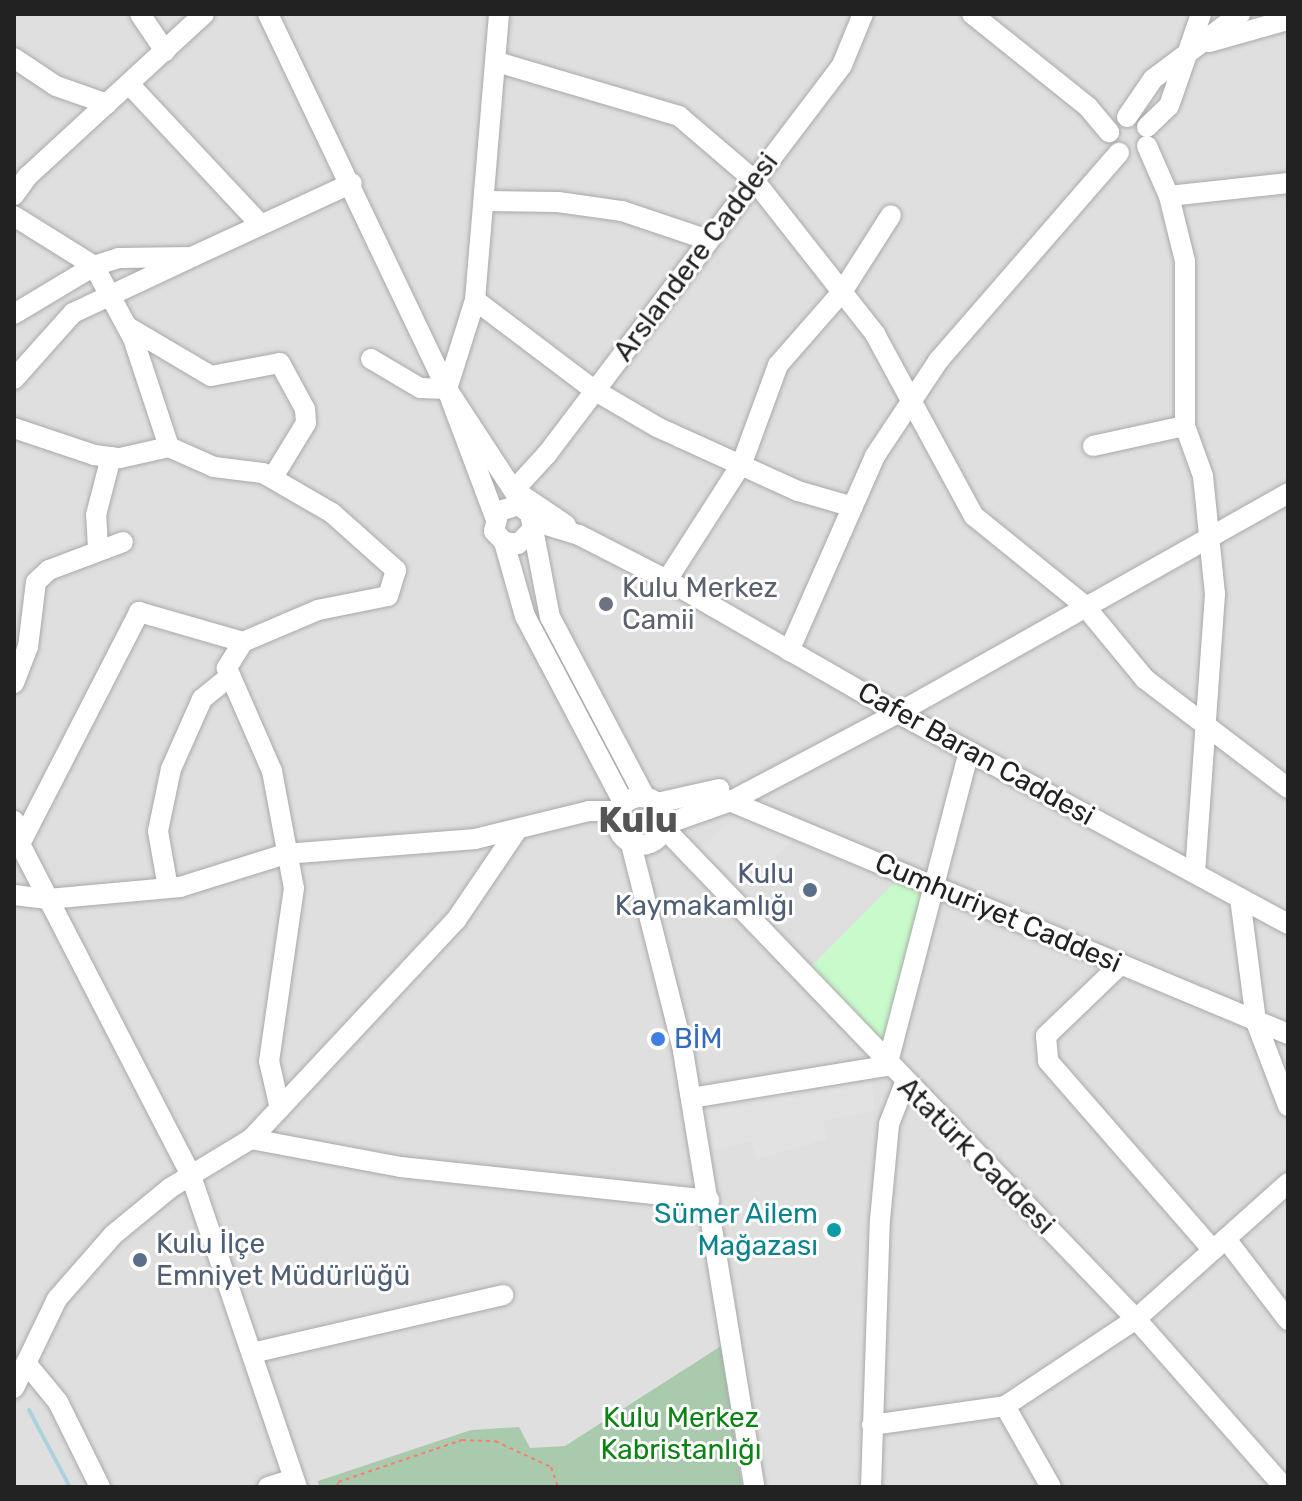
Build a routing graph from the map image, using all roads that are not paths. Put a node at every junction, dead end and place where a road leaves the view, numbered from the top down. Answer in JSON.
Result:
{"nodes":[{"id":1,"x":140,"y":14,"type":"edge"},
{"id":2,"x":204,"y":14,"type":"edge"},
{"id":3,"x":268,"y":14,"type":"edge"},
{"id":4,"x":499,"y":14,"type":"edge"},
{"id":5,"x":863,"y":14,"type":"edge"},
{"id":6,"x":972,"y":14,"type":"edge"},
{"id":7,"x":1201,"y":14,"type":"edge"},
{"id":8,"x":1240,"y":14,"type":"edge"},
{"id":9,"x":1288,"y":20,"type":"edge"},
{"id":10,"x":1193,"y":46,"type":"junction"},
{"id":11,"x":165,"y":51,"type":"junction"},
{"id":12,"x":14,"y":58,"type":"edge"},
{"id":13,"x":497,"y":62,"type":"junction"},
{"id":14,"x":129,"y":84,"type":"junction"},
{"id":15,"x":107,"y":104,"type":"junction"},
{"id":16,"x":1127,"y":117,"type":"junction"},
{"id":17,"x":1109,"y":132,"type":"junction"},
{"id":18,"x":1136,"y":146,"type":"junction"},
{"id":19,"x":754,"y":180,"type":"junction"},
{"id":20,"x":352,"y":183,"type":"junction"},
{"id":21,"x":1288,"y":183,"type":"edge"},
{"id":22,"x":1164,"y":187,"type":"junction"},
{"id":23,"x":14,"y":195,"type":"edge"},
{"id":24,"x":485,"y":201,"type":"junction"},
{"id":25,"x":891,"y":215,"type":"dead end"},
{"id":26,"x":14,"y":216,"type":"edge"},
{"id":27,"x":261,"y":225,"type":"junction"},
{"id":28,"x":708,"y":240,"type":"junction"},
{"id":29,"x":192,"y":257,"type":"junction"},
{"id":30,"x":94,"y":266,"type":"junction"},
{"id":31,"x":842,"y":292,"type":"junction"},
{"id":32,"x":113,"y":297,"type":"junction"},
{"id":33,"x":475,"y":300,"type":"junction"},
{"id":34,"x":14,"y":314,"type":"edge"},
{"id":35,"x":128,"y":327,"type":"junction"},
{"id":36,"x":371,"y":359,"type":"dead end"},
{"id":37,"x":14,"y":379,"type":"edge"},
{"id":38,"x":447,"y":389,"type":"junction"},
{"id":39,"x":594,"y":390,"type":"junction"},
{"id":40,"x":912,"y":400,"type":"junction"},
{"id":41,"x":1185,"y":426,"type":"junction"},
{"id":42,"x":14,"y":428,"type":"edge"},
{"id":43,"x":1093,"y":446,"type":"dead end"},
{"id":44,"x":169,"y":447,"type":"junction"},
{"id":45,"x":111,"y":457,"type":"junction"},
{"id":46,"x":742,"y":463,"type":"junction"},
{"id":47,"x":273,"y":477,"type":"junction"},
{"id":48,"x":514,"y":490,"type":"junction"},
{"id":49,"x":1288,"y":493,"type":"edge"},
{"id":50,"x":853,"y":507,"type":"junction"},
{"id":51,"x":495,"y":517,"type":"junction"},
{"id":52,"x":530,"y":519,"type":"junction"},
{"id":53,"x":579,"y":535,"type":"junction"},
{"id":54,"x":1209,"y":536,"type":"junction"},
{"id":55,"x":123,"y":542,"type":"dead end"},
{"id":56,"x":504,"y":542,"type":"junction"},
{"id":57,"x":98,"y":549,"type":"junction"},
{"id":58,"x":667,"y":580,"type":"junction"},
{"id":59,"x":1084,"y":605,"type":"junction"},
{"id":60,"x":243,"y":642,"type":"junction"},
{"id":61,"x":789,"y":651,"type":"junction"},
{"id":62,"x":230,"y":676,"type":"junction"},
{"id":63,"x":14,"y":683,"type":"edge"},
{"id":64,"x":898,"y":713,"type":"junction"},
{"id":65,"x":1206,"y":721,"type":"junction"},
{"id":66,"x":969,"y":752,"type":"junction"},
{"id":67,"x":788,"y":768,"type":"junction"},
{"id":68,"x":1288,"y":788,"type":"edge"},
{"id":69,"x":708,"y":792,"type":"junction"},
{"id":70,"x":651,"y":800,"type":"junction"},
{"id":71,"x":731,"y":801,"type":"junction"},
{"id":72,"x":621,"y":808,"type":"junction"},
{"id":73,"x":14,"y":821,"type":"edge"},
{"id":74,"x":665,"y":826,"type":"junction"},
{"id":75,"x":515,"y":833,"type":"junction"},
{"id":76,"x":20,"y":844,"type":"junction"},
{"id":77,"x":631,"y":844,"type":"junction"},
{"id":78,"x":285,"y":854,"type":"junction"},
{"id":79,"x":1195,"y":873,"type":"junction"},
{"id":80,"x":935,"y":885,"type":"junction"},
{"id":81,"x":168,"y":888,"type":"junction"},
{"id":82,"x":14,"y":895,"type":"edge"},
{"id":83,"x":1240,"y":898,"type":"junction"},
{"id":84,"x":48,"y":899,"type":"junction"},
{"id":85,"x":1288,"y":924,"type":"edge"},
{"id":86,"x":1121,"y":964,"type":"junction"},
{"id":87,"x":1256,"y":1022,"type":"junction"},
{"id":88,"x":1288,"y":1034,"type":"edge"},
{"id":89,"x":887,"y":1066,"type":"junction"},
{"id":90,"x":905,"y":1083,"type":"junction"},
{"id":91,"x":691,"y":1098,"type":"junction"},
{"id":92,"x":1288,"y":1106,"type":"edge"},
{"id":93,"x":280,"y":1109,"type":"junction"},
{"id":94,"x":251,"y":1139,"type":"junction"},
{"id":95,"x":191,"y":1176,"type":"junction"},
{"id":96,"x":1288,"y":1183,"type":"edge"},
{"id":97,"x":709,"y":1200,"type":"junction"},
{"id":98,"x":1220,"y":1244,"type":"junction"},
{"id":99,"x":503,"y":1295,"type":"dead end"},
{"id":100,"x":1136,"y":1319,"type":"junction"},
{"id":101,"x":1288,"y":1320,"type":"edge"},
{"id":102,"x":252,"y":1353,"type":"junction"},
{"id":103,"x":26,"y":1363,"type":"junction"},
{"id":104,"x":14,"y":1388,"type":"edge"},
{"id":105,"x":1005,"y":1406,"type":"junction"},
{"id":106,"x":872,"y":1425,"type":"junction"},
{"id":107,"x":296,"y":1483,"type":"edge"},
{"id":108,"x":100,"y":1487,"type":"edge"},
{"id":109,"x":268,"y":1487,"type":"edge"},
{"id":110,"x":754,"y":1487,"type":"edge"},
{"id":111,"x":871,"y":1487,"type":"edge"},
{"id":112,"x":1051,"y":1487,"type":"edge"},
{"id":113,"x":1284,"y":1487,"type":"edge"}],
"edges":[{"from":1,"to":11,"type":"street"},
{"from":2,"to":11,"type":"street"},
{"from":3,"to":20,"type":"street"},
{"from":4,"to":13,"type":"street"},
{"from":5,"to":19,"type":"street","name":"Arslandere Caddesi"},
{"from":6,"to":17,"type":"street"},
{"from":7,"to":10,"type":"street"},
{"from":8,"to":10,"type":"street"},
{"from":9,"to":10,"type":"street"},
{"from":10,"to":16,"type":"street"},
{"from":10,"to":18,"type":"street"},
{"from":11,"to":14,"type":"street"},
{"from":12,"to":15,"type":"street"},
{"from":13,"to":19,"type":"street"},
{"from":13,"to":24,"type":"street"},
{"from":14,"to":15,"type":"street"},
{"from":14,"to":27,"type":"street"},
{"from":15,"to":23,"type":"street"},
{"from":16,"to":17,"type":"street"},
{"from":16,"to":18,"type":"street"},
{"from":17,"to":18,"type":"street"},
{"from":18,"to":22,"type":"street"},
{"from":18,"to":40,"type":"street"},
{"from":19,"to":28,"type":"street","name":"Arslandere Caddesi"},
{"from":19,"to":31,"type":"street"},
{"from":20,"to":27,"type":"street"},
{"from":20,"to":38,"type":"street"},
{"from":21,"to":22,"type":"street"},
{"from":22,"to":41,"type":"street"},
{"from":24,"to":28,"type":"street"},
{"from":24,"to":33,"type":"street"},
{"from":25,"to":31,"type":"street"},
{"from":26,"to":30,"type":"street"},
{"from":27,"to":29,"type":"street"},
{"from":28,"to":39,"type":"street","name":"Arslandere Caddesi"},
{"from":29,"to":30,"type":"street"},
{"from":29,"to":32,"type":"street"},
{"from":30,"to":32,"type":"street"},
{"from":30,"to":34,"type":"street"},
{"from":31,"to":40,"type":"street"},
{"from":31,"to":46,"type":"street"},
{"from":32,"to":35,"type":"street"},
{"from":32,"to":37,"type":"street"},
{"from":33,"to":38,"type":"street"},
{"from":33,"to":39,"type":"street"},
{"from":35,"to":44,"type":"street"},
{"from":35,"to":47,"type":"street"},
{"from":36,"to":38,"type":"street"},
{"from":38,"to":48,"type":"street"},
{"from":38,"to":51,"type":"street"},
{"from":39,"to":46,"type":"street"},
{"from":39,"to":48,"type":"street","name":"Arslandere Caddesi"},
{"from":40,"to":50,"type":"street"},
{"from":40,"to":59,"type":"street"},
{"from":41,"to":43,"type":"street"},
{"from":41,"to":54,"type":"street"},
{"from":42,"to":45,"type":"street"},
{"from":44,"to":45,"type":"street"},
{"from":44,"to":47,"type":"street"},
{"from":45,"to":57,"type":"street"},
{"from":46,"to":50,"type":"street"},
{"from":46,"to":58,"type":"street"},
{"from":47,"to":60,"type":"street"},
{"from":48,"to":52,"type":"street"},
{"from":48,"to":53,"type":"street"},
{"from":49,"to":54,"type":"street"},
{"from":50,"to":61,"type":"street"},
{"from":51,"to":52,"type":"street"},
{"from":51,"to":56,"type":"street"},
{"from":52,"to":53,"type":"street"},
{"from":52,"to":56,"type":"street"},
{"from":52,"to":70,"type":"street"},
{"from":53,"to":58,"type":"street","name":"Cafer Baran Caddesi"},
{"from":54,"to":59,"type":"street"},
{"from":54,"to":65,"type":"street"},
{"from":55,"to":57,"type":"street"},
{"from":56,"to":72,"type":"street"},
{"from":57,"to":63,"type":"street"},
{"from":58,"to":61,"type":"street","name":"Cafer Baran Caddesi"},
{"from":59,"to":64,"type":"street"},
{"from":59,"to":65,"type":"street"},
{"from":60,"to":62,"type":"street"},
{"from":60,"to":76,"type":"street"},
{"from":61,"to":64,"type":"street","name":"Cafer Baran Caddesi"},
{"from":62,"to":78,"type":"street"},
{"from":62,"to":81,"type":"street"},
{"from":64,"to":66,"type":"street","name":"Cafer Baran Caddesi"},
{"from":64,"to":67,"type":"street"},
{"from":65,"to":68,"type":"street"},
{"from":65,"to":79,"type":"street"},
{"from":66,"to":79,"type":"street","name":"Cafer Baran Caddesi"},
{"from":66,"to":80,"type":"street"},
{"from":67,"to":69,"type":"street"},
{"from":67,"to":71,"type":"street"},
{"from":69,"to":70,"type":"street"},
{"from":69,"to":71,"type":"street","name":"Cumhuriyet Caddesi"},
{"from":70,"to":72,"type":"street"},
{"from":70,"to":74,"type":"street"},
{"from":71,"to":74,"type":"street"},
{"from":71,"to":80,"type":"street","name":"Cumhuriyet Caddesi"},
{"from":72,"to":75,"type":"street"},
{"from":72,"to":77,"type":"street"},
{"from":73,"to":76,"type":"street"},
{"from":74,"to":77,"type":"street"},
{"from":74,"to":89,"type":"street","name":"Atatürk Caddesi"},
{"from":75,"to":78,"type":"street"},
{"from":75,"to":93,"type":"street"},
{"from":76,"to":84,"type":"street"},
{"from":77,"to":91,"type":"street"},
{"from":78,"to":81,"type":"street"},
{"from":78,"to":93,"type":"street"},
{"from":79,"to":83,"type":"street","name":"Cafer Baran Caddesi"},
{"from":80,"to":86,"type":"street","name":"Cumhuriyet Caddesi"},
{"from":80,"to":89,"type":"street"},
{"from":81,"to":84,"type":"street"},
{"from":82,"to":84,"type":"street"},
{"from":83,"to":85,"type":"street","name":"Cafer Baran Caddesi"},
{"from":83,"to":87,"type":"street"},
{"from":84,"to":95,"type":"street"},
{"from":86,"to":87,"type":"street","name":"Cumhuriyet Caddesi"},
{"from":86,"to":98,"type":"street"},
{"from":87,"to":88,"type":"street","name":"Cumhuriyet Caddesi"},
{"from":87,"to":92,"type":"street"},
{"from":89,"to":90,"type":"street","name":"Atatürk Caddesi"},
{"from":89,"to":91,"type":"street"},
{"from":90,"to":100,"type":"street","name":"Atatürk Caddesi"},
{"from":90,"to":106,"type":"street"},
{"from":91,"to":97,"type":"street"},
{"from":93,"to":94,"type":"street"},
{"from":94,"to":95,"type":"street"},
{"from":94,"to":97,"type":"street"},
{"from":95,"to":102,"type":"street"},
{"from":95,"to":103,"type":"street"},
{"from":96,"to":98,"type":"street"},
{"from":97,"to":110,"type":"street"},
{"from":98,"to":100,"type":"street"},
{"from":98,"to":101,"type":"street"},
{"from":99,"to":102,"type":"street"},
{"from":100,"to":105,"type":"street"},
{"from":100,"to":113,"type":"street","name":"Atatürk Caddesi"},
{"from":102,"to":107,"type":"street"},
{"from":103,"to":104,"type":"street"},
{"from":103,"to":108,"type":"street"},
{"from":105,"to":106,"type":"street"},
{"from":105,"to":112,"type":"street"},
{"from":106,"to":111,"type":"street"},
{"from":107,"to":109,"type":"street"}]}
